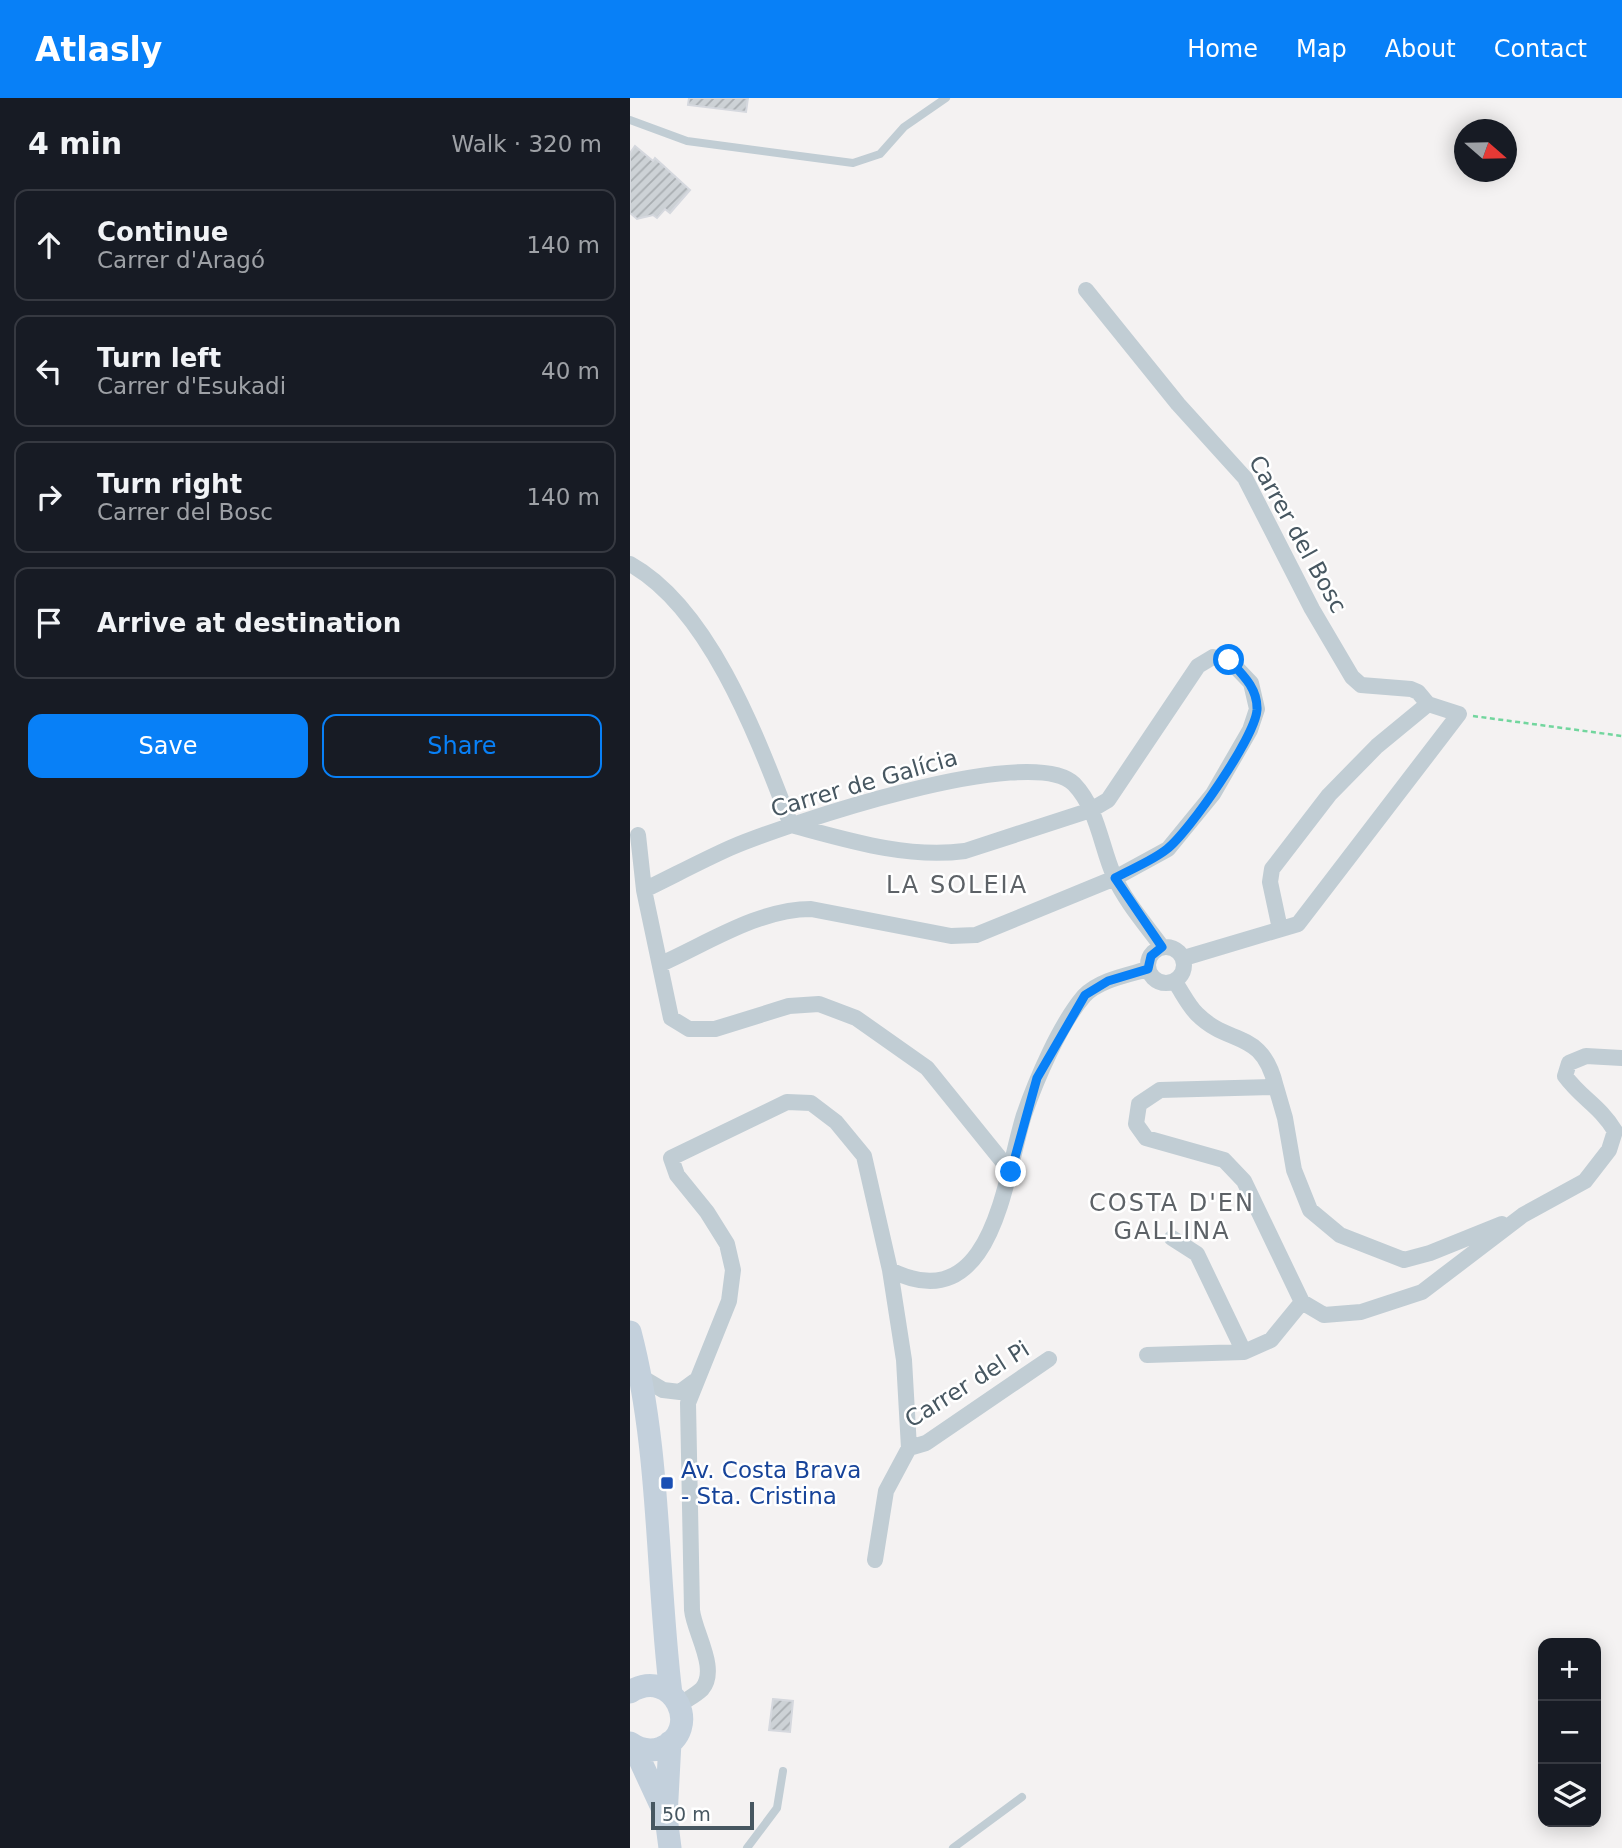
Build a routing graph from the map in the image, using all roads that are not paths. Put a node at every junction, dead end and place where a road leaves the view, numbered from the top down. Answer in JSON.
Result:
{"nodes":[{"id":1,"x":946,"y":98,"type":"edge"},
{"id":2,"x":630,"y":120,"type":"edge"},
{"id":3,"x":1086,"y":290,"type":"dead end"},
{"id":4,"x":630,"y":564,"type":"edge"},
{"id":5,"x":1428,"y":704,"type":"junction"},
{"id":6,"x":1091,"y":810,"type":"junction"},
{"id":7,"x":791,"y":825,"type":"junction"},
{"id":8,"x":638,"y":835,"type":"dead end"},
{"id":9,"x":1115,"y":878,"type":"junction"},
{"id":10,"x":644,"y":890,"type":"junction"},
{"id":11,"x":1280,"y":929,"type":"junction"},
{"id":12,"x":1162,"y":947,"type":"junction"},
{"id":13,"x":1184,"y":958,"type":"junction"},
{"id":14,"x":661,"y":964,"type":"junction"},
{"id":15,"x":1148,"y":969,"type":"junction"},
{"id":16,"x":1175,"y":982,"type":"junction"},
{"id":17,"x":1622,"y":1058,"type":"edge"},
{"id":18,"x":1276,"y":1087,"type":"junction"},
{"id":19,"x":1011,"y":1172,"type":"junction"},
{"id":20,"x":1523,"y":1215,"type":"junction"},
{"id":21,"x":1172,"y":1238,"type":"dead end"},
{"id":22,"x":890,"y":1270,"type":"junction"},
{"id":23,"x":1302,"y":1302,"type":"junction"},
{"id":24,"x":630,"y":1332,"type":"edge"},
{"id":25,"x":1244,"y":1352,"type":"junction"},
{"id":26,"x":1147,"y":1355,"type":"dead end"},
{"id":27,"x":1049,"y":1359,"type":"dead end"},
{"id":28,"x":640,"y":1377,"type":"junction"},
{"id":29,"x":695,"y":1381,"type":"junction"},
{"id":30,"x":909,"y":1448,"type":"junction"},
{"id":31,"x":875,"y":1560,"type":"dead end"},
{"id":32,"x":664,"y":1641,"type":"junction"},
{"id":33,"x":633,"y":1690,"type":"edge"},
{"id":34,"x":675,"y":1700,"type":"junction"},
{"id":35,"x":670,"y":1742,"type":"junction"},
{"id":36,"x":631,"y":1744,"type":"edge"},
{"id":37,"x":783,"y":1771,"type":"dead end"},
{"id":38,"x":1022,"y":1797,"type":"dead end"},
{"id":39,"x":666,"y":1817,"type":"junction"},
{"id":40,"x":670,"y":1848,"type":"edge"},
{"id":41,"x":747,"y":1848,"type":"edge"},
{"id":42,"x":953,"y":1848,"type":"edge"}],
"edges":[{"from":1,"to":2,"type":"lane"},
{"from":3,"to":5,"type":"street","name":"Carrer del Bosc"},
{"from":4,"to":7,"type":"street"},
{"from":5,"to":11,"type":"street"},
{"from":5,"to":11,"type":"street","name":"Carrer del Bosc"},
{"from":6,"to":7,"type":"street"},
{"from":6,"to":7,"type":"street","name":"Carrer de Galícia"},
{"from":6,"to":9,"type":"street","name":"Carrer de Galícia"},
{"from":6,"to":9,"type":"street"},
{"from":7,"to":10,"type":"street","name":"Carrer de Galícia"},
{"from":8,"to":10,"type":"street"},
{"from":9,"to":12,"type":"street","name":"Carrer de Galícia"},
{"from":9,"to":14,"type":"street"},
{"from":10,"to":14,"type":"street"},
{"from":11,"to":13,"type":"street"},
{"from":12,"to":13,"type":"street"},
{"from":12,"to":15,"type":"street"},
{"from":13,"to":16,"type":"street"},
{"from":14,"to":19,"type":"street"},
{"from":15,"to":16,"type":"street"},
{"from":15,"to":19,"type":"street"},
{"from":16,"to":18,"type":"street"},
{"from":17,"to":20,"type":"street"},
{"from":18,"to":20,"type":"street"},
{"from":18,"to":23,"type":"street"},
{"from":19,"to":22,"type":"street"},
{"from":20,"to":23,"type":"street"},
{"from":21,"to":25,"type":"street"},
{"from":22,"to":29,"type":"street"},
{"from":22,"to":30,"type":"street"},
{"from":23,"to":25,"type":"street"},
{"from":24,"to":28,"type":"main road"},
{"from":25,"to":26,"type":"street"},
{"from":27,"to":30,"type":"street","name":"Carrer del Pi"},
{"from":28,"to":29,"type":"street"},
{"from":28,"to":32,"type":"main road"},
{"from":29,"to":34,"type":"street"},
{"from":30,"to":31,"type":"street"},
{"from":32,"to":33,"type":"main road"},
{"from":32,"to":34,"type":"main road"},
{"from":33,"to":34,"type":"main road"},
{"from":34,"to":35,"type":"main road"},
{"from":35,"to":36,"type":"main road"},
{"from":35,"to":39,"type":"main road"},
{"from":36,"to":39,"type":"main road"},
{"from":37,"to":41,"type":"lane"},
{"from":38,"to":42,"type":"lane"},
{"from":39,"to":40,"type":"main road"}]}
